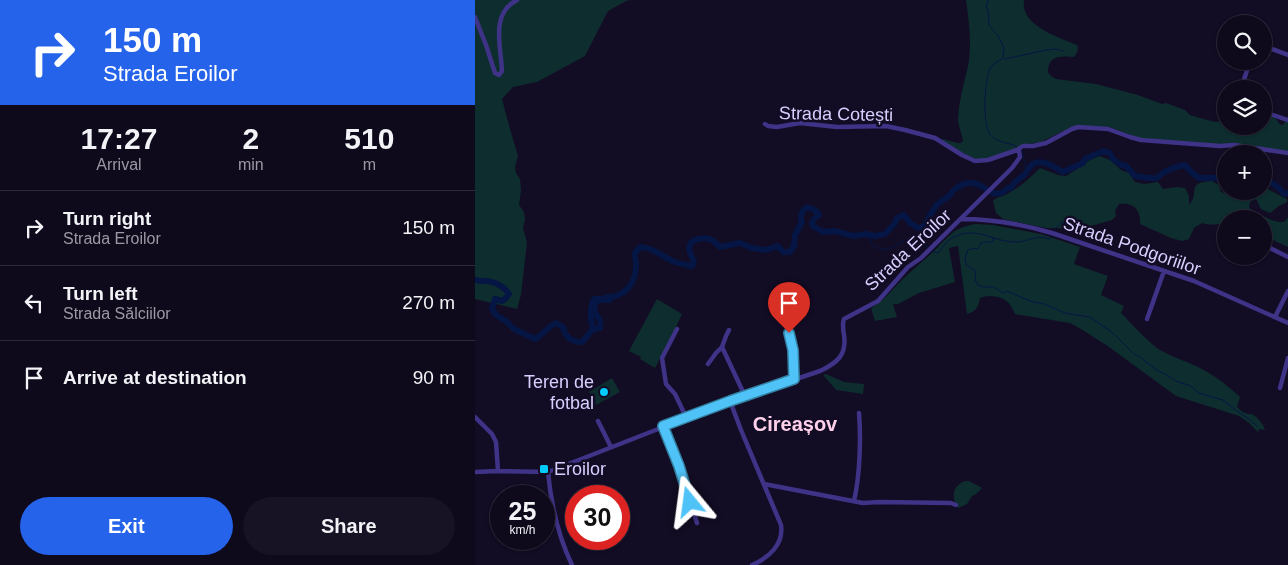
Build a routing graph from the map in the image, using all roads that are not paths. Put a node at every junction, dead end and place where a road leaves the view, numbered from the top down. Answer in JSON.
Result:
{"nodes":[{"id":1,"x":517,"y":0,"type":"edge"},
{"id":2,"x":475,"y":18,"type":"edge"},
{"id":3,"x":1272,"y":49,"type":"edge"},
{"id":4,"x":1288,"y":56,"type":"edge"},
{"id":5,"x":1272,"y":115,"type":"edge"},
{"id":6,"x":1288,"y":120,"type":"edge"},
{"id":7,"x":765,"y":124,"type":"dead end"},
{"id":8,"x":1017,"y":150,"type":"junction"},
{"id":9,"x":1288,"y":153,"type":"edge"},
{"id":10,"x":961,"y":219,"type":"junction"},
{"id":11,"x":1272,"y":249,"type":"edge"},
{"id":12,"x":1288,"y":257,"type":"edge"},
{"id":13,"x":1164,"y":271,"type":"junction"},
{"id":14,"x":1288,"y":291,"type":"edge"},
{"id":15,"x":1275,"y":317,"type":"junction"},
{"id":16,"x":1147,"y":319,"type":"dead end"},
{"id":17,"x":1288,"y":323,"type":"edge"},
{"id":18,"x":677,"y":329,"type":"dead end"},
{"id":19,"x":729,"y":330,"type":"dead end"},
{"id":20,"x":789,"y":333,"type":"dead end"},
{"id":21,"x":722,"y":347,"type":"junction"},
{"id":22,"x":1288,"y":358,"type":"edge"},
{"id":23,"x":708,"y":364,"type":"dead end"},
{"id":24,"x":794,"y":379,"type":"junction"},
{"id":25,"x":1280,"y":388,"type":"dead end"},
{"id":26,"x":745,"y":396,"type":"junction"},
{"id":27,"x":730,"y":401,"type":"junction"},
{"id":28,"x":859,"y":413,"type":"dead end"},
{"id":29,"x":475,"y":417,"type":"edge"},
{"id":30,"x":686,"y":417,"type":"junction"},
{"id":31,"x":598,"y":421,"type":"dead end"},
{"id":32,"x":663,"y":426,"type":"junction"},
{"id":33,"x":611,"y":446,"type":"junction"},
{"id":34,"x":498,"y":471,"type":"junction"},
{"id":35,"x":475,"y":472,"type":"edge"},
{"id":36,"x":548,"y":472,"type":"junction"},
{"id":37,"x":764,"y":484,"type":"junction"},
{"id":38,"x":854,"y":501,"type":"junction"},
{"id":39,"x":955,"y":505,"type":"dead end"},
{"id":40,"x":697,"y":523,"type":"dead end"},
{"id":41,"x":572,"y":565,"type":"edge"},
{"id":42,"x":751,"y":565,"type":"edge"}],
"edges":[{"from":1,"to":2,"type":"street"},
{"from":3,"to":4,"type":"street"},
{"from":5,"to":6,"type":"street"},
{"from":7,"to":8,"type":"street","name":"Strada Cotești"},
{"from":8,"to":9,"type":"street"},
{"from":8,"to":10,"type":"street","name":"Strada Eroilor"},
{"from":10,"to":13,"type":"street","name":"Strada Podgoriilor"},
{"from":10,"to":24,"type":"street","name":"Strada Eroilor"},
{"from":11,"to":12,"type":"street"},
{"from":13,"to":15,"type":"street","name":"Strada Podgoriilor"},
{"from":13,"to":16,"type":"street"},
{"from":14,"to":15,"type":"street"},
{"from":15,"to":17,"type":"street","name":"Strada Podgoriilor"},
{"from":18,"to":30,"type":"street"},
{"from":19,"to":21,"type":"street"},
{"from":20,"to":24,"type":"street"},
{"from":21,"to":23,"type":"street"},
{"from":21,"to":26,"type":"street"},
{"from":22,"to":25,"type":"street"},
{"from":24,"to":26,"type":"street","name":"Strada Eroilor"},
{"from":26,"to":27,"type":"street","name":"Strada Eroilor"},
{"from":27,"to":30,"type":"street","name":"Strada Eroilor"},
{"from":27,"to":37,"type":"street"},
{"from":28,"to":38,"type":"street"},
{"from":29,"to":34,"type":"street"},
{"from":30,"to":32,"type":"street","name":"Strada Eroilor"},
{"from":31,"to":33,"type":"street"},
{"from":32,"to":33,"type":"street","name":"Strada Eroilor"},
{"from":32,"to":40,"type":"street"},
{"from":33,"to":36,"type":"street","name":"Strada Eroilor"},
{"from":34,"to":35,"type":"street","name":"Strada Eroilor"},
{"from":34,"to":36,"type":"street","name":"Strada Eroilor"},
{"from":36,"to":41,"type":"street"},
{"from":37,"to":38,"type":"street"},
{"from":37,"to":42,"type":"street"},
{"from":38,"to":39,"type":"street"}]}
